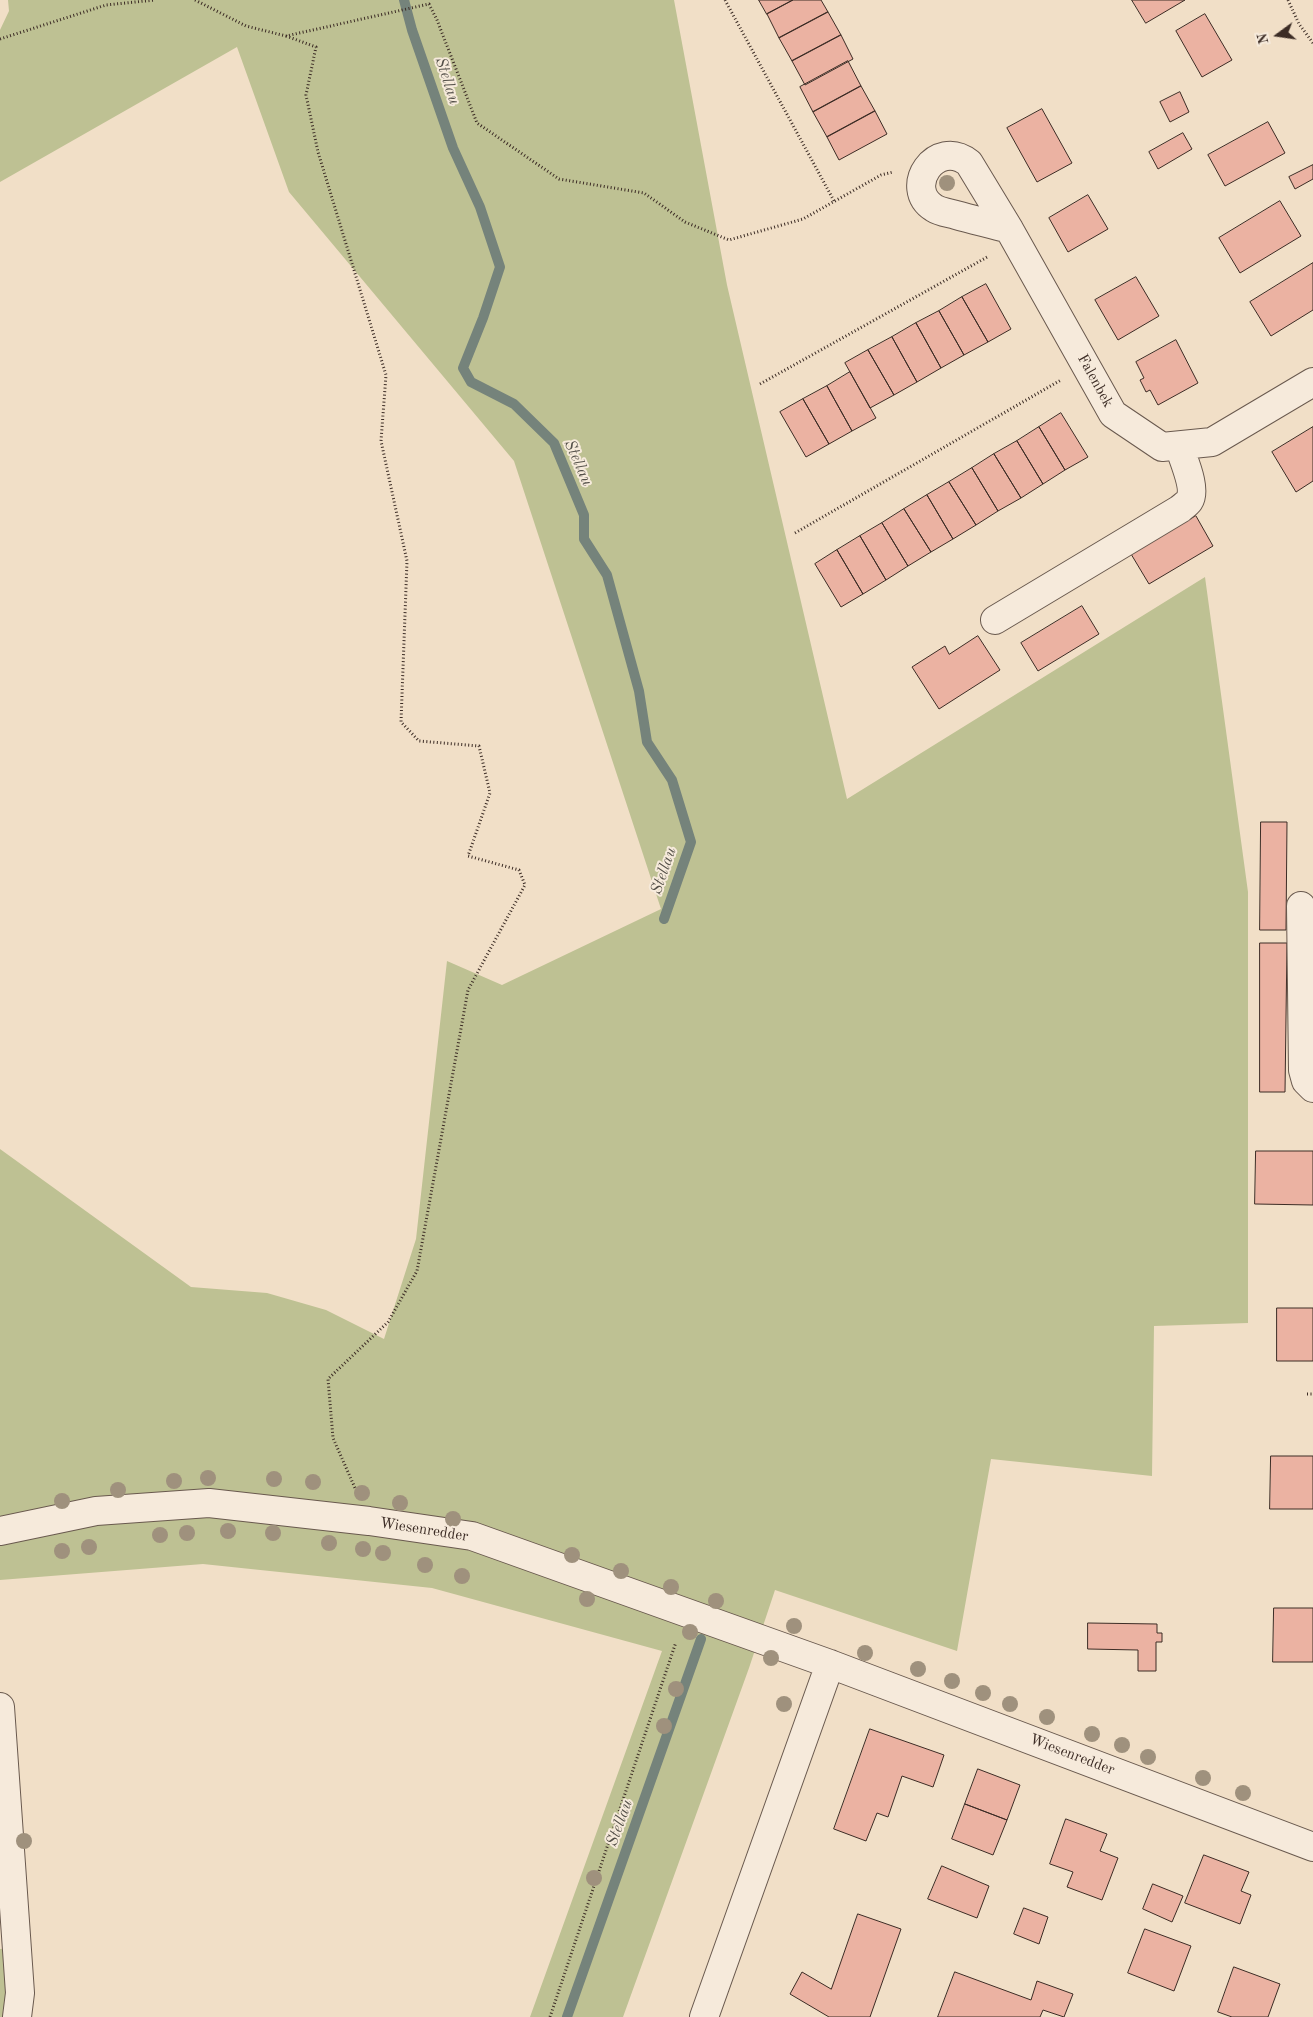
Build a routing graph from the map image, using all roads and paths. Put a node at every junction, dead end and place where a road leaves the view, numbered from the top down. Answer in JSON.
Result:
{"nodes":[{"id":1,"x":155,"y":0,"type":"edge"},
{"id":2,"x":195,"y":0,"type":"edge"},
{"id":3,"x":726,"y":0,"type":"edge"},
{"id":4,"x":1288,"y":0,"type":"edge"},
{"id":5,"x":429,"y":2,"type":"edge"},
{"id":6,"x":286,"y":36,"type":"junction"},
{"id":7,"x":0,"y":39,"type":"edge"},
{"id":8,"x":1313,"y":43,"type":"edge"},
{"id":9,"x":932,"y":162,"type":"junction"},
{"id":10,"x":834,"y":201,"type":"junction"},
{"id":11,"x":1012,"y":235,"type":"junction"},
{"id":12,"x":1086,"y":366,"type":"junction"},
{"id":13,"x":1313,"y":382,"type":"edge"},
{"id":14,"x":760,"y":384,"type":"dead end"},
{"id":15,"x":1179,"y":446,"type":"junction"},
{"id":16,"x":795,"y":533,"type":"dead end"},
{"id":17,"x":995,"y":620,"type":"dead end"},
{"id":18,"x":1301,"y":906,"type":"dead end"},
{"id":19,"x":1313,"y":1088,"type":"edge"},
{"id":20,"x":1307,"y":1394,"type":"dead end"},
{"id":21,"x":1313,"y":1394,"type":"edge"},
{"id":22,"x":369,"y":1521,"type":"junction"},
{"id":23,"x":0,"y":1531,"type":"edge"},
{"id":24,"x":685,"y":1613,"type":"junction"},
{"id":25,"x":830,"y":1664,"type":"junction"},
{"id":26,"x":0,"y":1708,"type":"edge"},
{"id":27,"x":1313,"y":1847,"type":"edge"},
{"id":28,"x":17,"y":2017,"type":"edge"},
{"id":29,"x":550,"y":2017,"type":"edge"},
{"id":30,"x":704,"y":2017,"type":"edge"}],
"edges":[{"from":1,"to":7,"type":"path"},
{"from":2,"to":6,"type":"path"},
{"from":3,"to":10,"type":"path"},
{"from":4,"to":8,"type":"path"},
{"from":5,"to":6,"type":"path"},
{"from":5,"to":10,"type":"path"},
{"from":6,"to":22,"type":"path"},
{"from":9,"to":10,"type":"path"},
{"from":9,"to":11,"type":"street","name":"Falenbek"},
{"from":9,"to":11,"type":"street"},
{"from":11,"to":12,"type":"street","name":"Falenbek"},
{"from":11,"to":14,"type":"path"},
{"from":12,"to":15,"type":"street","name":"Falenbek"},
{"from":12,"to":16,"type":"path"},
{"from":13,"to":15,"type":"street","name":"Falenbek"},
{"from":15,"to":17,"type":"street"},
{"from":18,"to":19,"type":"street"},
{"from":20,"to":21,"type":"path"},
{"from":22,"to":23,"type":"street","name":"Wiesenredder"},
{"from":22,"to":24,"type":"street","name":"Wiesenredder"},
{"from":24,"to":25,"type":"street","name":"Wiesenredder"},
{"from":24,"to":29,"type":"path"},
{"from":25,"to":27,"type":"street","name":"Wiesenredder"},
{"from":25,"to":30,"type":"street"},
{"from":26,"to":28,"type":"street"}]}
